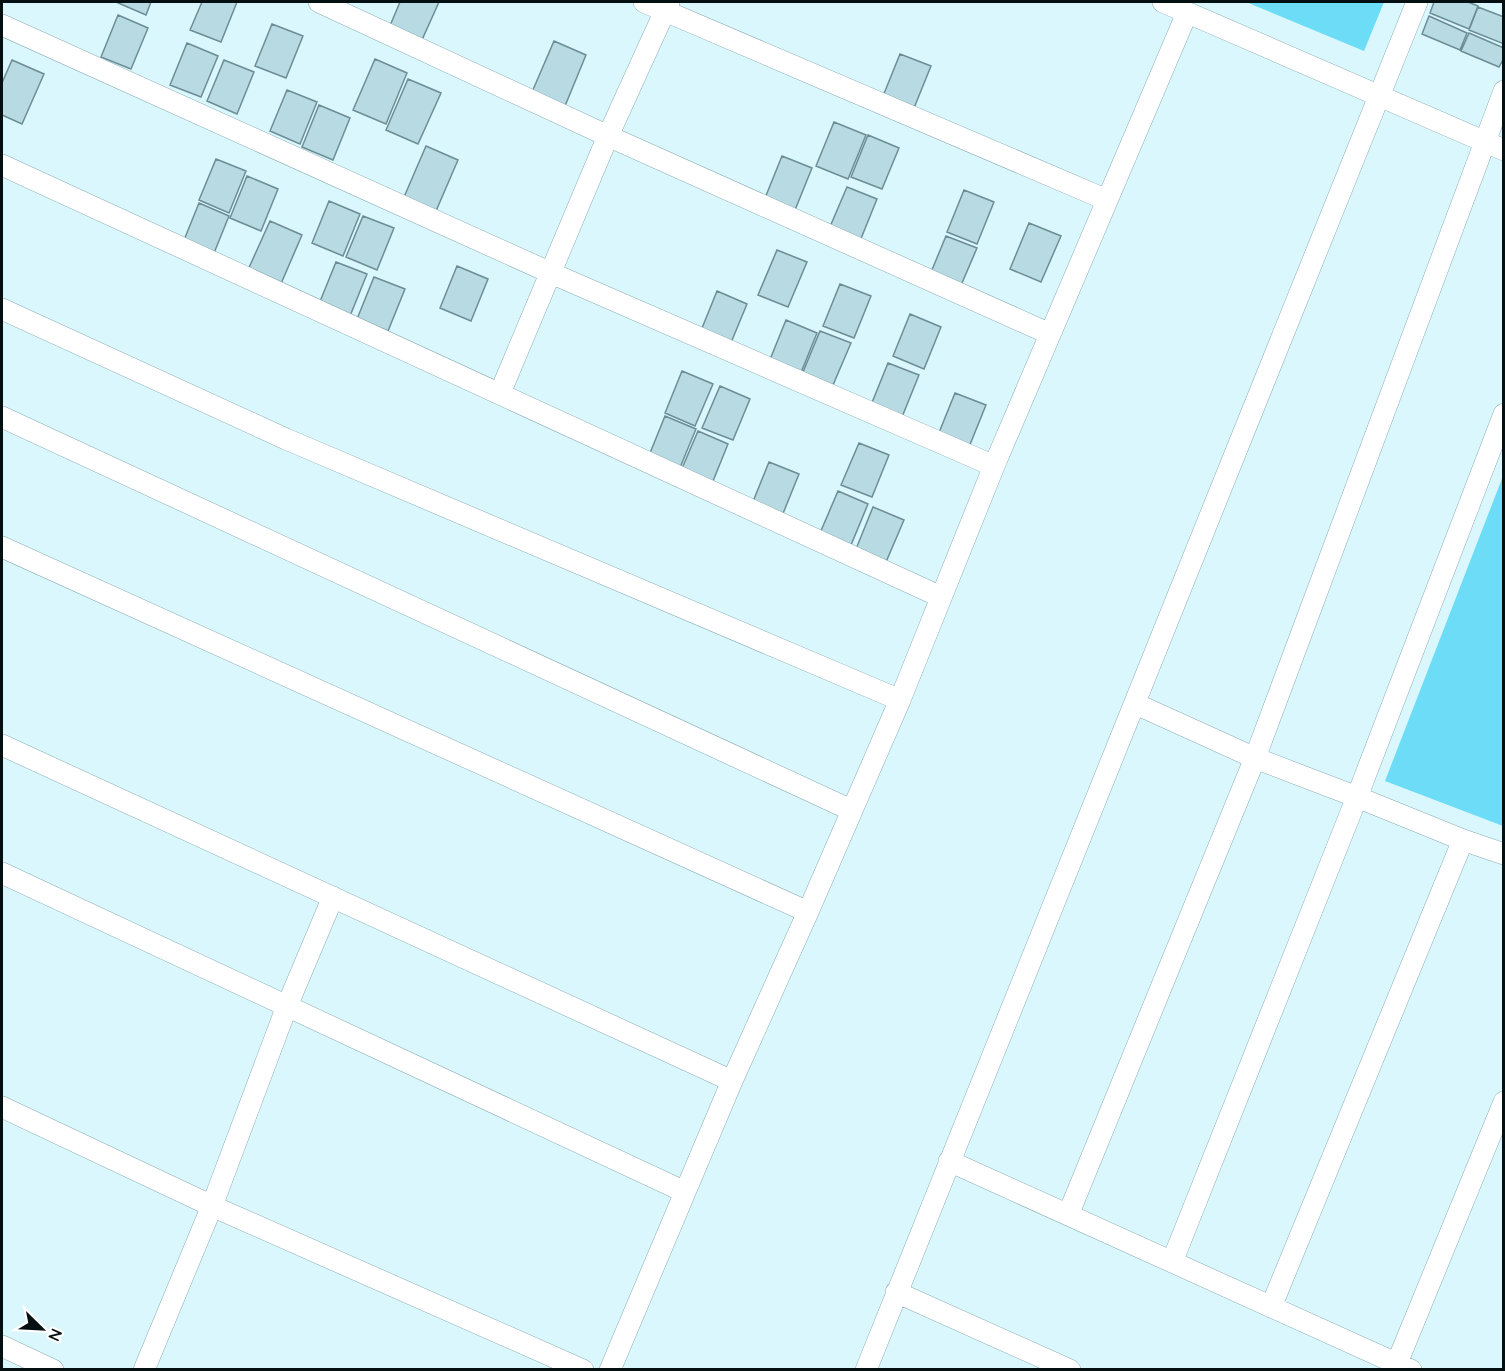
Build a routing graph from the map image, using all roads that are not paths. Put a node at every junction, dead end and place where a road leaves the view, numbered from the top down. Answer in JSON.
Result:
{"nodes":[{"id":1,"x":319,"y":2,"type":"edge"},
{"id":2,"x":644,"y":2,"type":"edge"},
{"id":3,"x":1163,"y":2,"type":"edge"},
{"id":4,"x":1417,"y":2,"type":"edge"},
{"id":5,"x":667,"y":6,"type":"edge"},
{"id":6,"x":1187,"y":13,"type":"junction"},
{"id":7,"x":2,"y":25,"type":"edge"},
{"id":8,"x":1503,"y":91,"type":"edge"},
{"id":9,"x":1379,"y":97,"type":"junction"},
{"id":10,"x":608,"y":136,"type":"junction"},
{"id":11,"x":1483,"y":142,"type":"junction"},
{"id":12,"x":1503,"y":150,"type":"edge"},
{"id":13,"x":2,"y":165,"type":"edge"},
{"id":14,"x":1107,"y":200,"type":"junction"},
{"id":15,"x":551,"y":273,"type":"junction"},
{"id":16,"x":2,"y":309,"type":"edge"},
{"id":17,"x":1050,"y":334,"type":"junction"},
{"id":18,"x":500,"y":393,"type":"junction"},
{"id":19,"x":1503,"y":414,"type":"edge"},
{"id":20,"x":2,"y":417,"type":"edge"},
{"id":21,"x":994,"y":466,"type":"junction"},
{"id":22,"x":2,"y":547,"type":"edge"},
{"id":23,"x":941,"y":597,"type":"junction"},
{"id":24,"x":900,"y":700,"type":"junction"},
{"id":25,"x":1136,"y":704,"type":"junction"},
{"id":26,"x":2,"y":745,"type":"edge"},
{"id":27,"x":1255,"y":758,"type":"junction"},
{"id":28,"x":1357,"y":796,"type":"junction"},
{"id":29,"x":851,"y":810,"type":"junction"},
{"id":30,"x":1463,"y":840,"type":"junction"},
{"id":31,"x":1503,"y":854,"type":"edge"},
{"id":32,"x":2,"y":873,"type":"edge"},
{"id":33,"x":333,"y":897,"type":"junction"},
{"id":34,"x":808,"y":912,"type":"junction"},
{"id":35,"x":287,"y":1006,"type":"junction"},
{"id":36,"x":732,"y":1081,"type":"junction"},
{"id":37,"x":1503,"y":1102,"type":"edge"},
{"id":38,"x":2,"y":1107,"type":"edge"},
{"id":39,"x":949,"y":1161,"type":"junction"},
{"id":40,"x":685,"y":1192,"type":"junction"},
{"id":41,"x":212,"y":1206,"type":"junction"},
{"id":42,"x":1068,"y":1215,"type":"junction"},
{"id":43,"x":1172,"y":1262,"type":"junction"},
{"id":44,"x":897,"y":1292,"type":"junction"},
{"id":45,"x":1271,"y":1307,"type":"junction"},
{"id":46,"x":2,"y":1346,"type":"edge"},
{"id":47,"x":1404,"y":1366,"type":"edge"},
{"id":48,"x":53,"y":1370,"type":"edge"},
{"id":49,"x":144,"y":1370,"type":"edge"},
{"id":50,"x":583,"y":1370,"type":"edge"},
{"id":51,"x":610,"y":1370,"type":"edge"},
{"id":52,"x":866,"y":1370,"type":"edge"},
{"id":53,"x":1070,"y":1370,"type":"edge"}],
"edges":[{"from":1,"to":10,"type":"street"},
{"from":2,"to":5,"type":"street"},
{"from":3,"to":6,"type":"street"},
{"from":4,"to":9,"type":"street"},
{"from":5,"to":10,"type":"street"},
{"from":5,"to":14,"type":"street"},
{"from":6,"to":9,"type":"street"},
{"from":6,"to":14,"type":"street"},
{"from":7,"to":15,"type":"street"},
{"from":8,"to":11,"type":"street"},
{"from":9,"to":11,"type":"street"},
{"from":9,"to":25,"type":"street"},
{"from":10,"to":15,"type":"street"},
{"from":10,"to":17,"type":"street"},
{"from":11,"to":12,"type":"street"},
{"from":11,"to":27,"type":"street"},
{"from":13,"to":18,"type":"street"},
{"from":14,"to":17,"type":"street"},
{"from":15,"to":18,"type":"street"},
{"from":15,"to":21,"type":"street"},
{"from":16,"to":24,"type":"street"},
{"from":17,"to":21,"type":"street"},
{"from":18,"to":23,"type":"street"},
{"from":19,"to":28,"type":"street"},
{"from":20,"to":29,"type":"street"},
{"from":21,"to":23,"type":"street"},
{"from":22,"to":34,"type":"street"},
{"from":23,"to":24,"type":"street"},
{"from":24,"to":29,"type":"street"},
{"from":25,"to":27,"type":"street"},
{"from":25,"to":39,"type":"street"},
{"from":26,"to":33,"type":"street"},
{"from":27,"to":28,"type":"street"},
{"from":27,"to":42,"type":"street"},
{"from":28,"to":30,"type":"street"},
{"from":28,"to":43,"type":"street"},
{"from":29,"to":34,"type":"street"},
{"from":30,"to":31,"type":"street"},
{"from":30,"to":45,"type":"street"},
{"from":32,"to":35,"type":"street"},
{"from":33,"to":35,"type":"street"},
{"from":33,"to":36,"type":"street"},
{"from":34,"to":36,"type":"street"},
{"from":35,"to":40,"type":"street"},
{"from":35,"to":41,"type":"street"},
{"from":36,"to":40,"type":"street"},
{"from":37,"to":47,"type":"street"},
{"from":38,"to":41,"type":"street"},
{"from":39,"to":42,"type":"street"},
{"from":39,"to":44,"type":"street"},
{"from":40,"to":51,"type":"street"},
{"from":41,"to":49,"type":"street"},
{"from":41,"to":50,"type":"street"},
{"from":42,"to":43,"type":"street"},
{"from":43,"to":45,"type":"street"},
{"from":44,"to":52,"type":"street"},
{"from":44,"to":53,"type":"street"},
{"from":45,"to":47,"type":"street"},
{"from":46,"to":48,"type":"street"}]}
